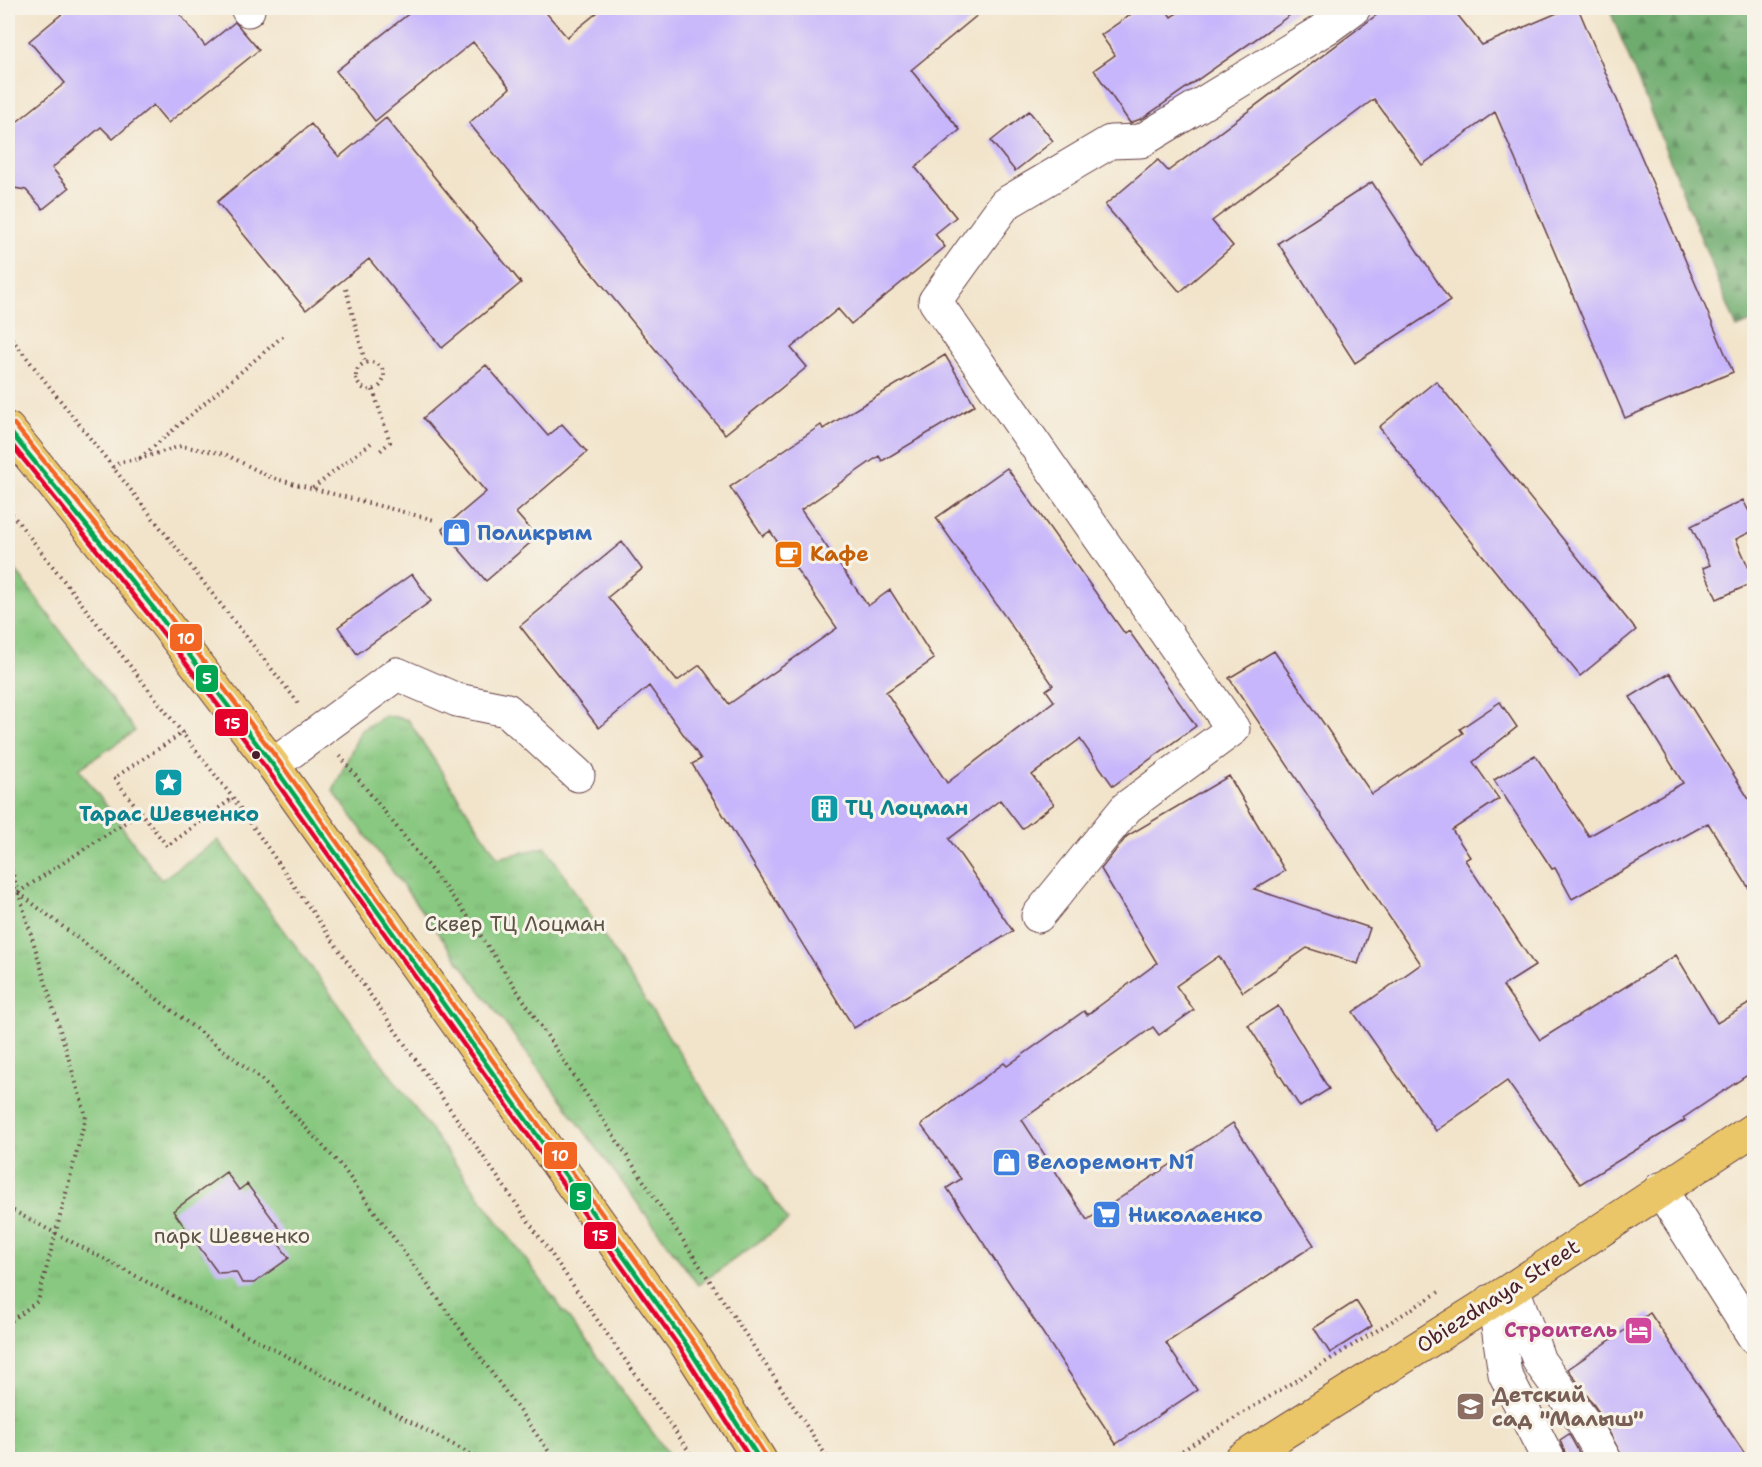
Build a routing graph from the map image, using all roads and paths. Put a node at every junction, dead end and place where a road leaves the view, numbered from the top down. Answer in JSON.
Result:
{"nodes":[{"id":1,"x":1354,"y":8,"type":"edge"},
{"id":2,"x":346,"y":290,"type":"dead end"},
{"id":3,"x":8,"y":334,"type":"edge"},
{"id":4,"x":283,"y":336,"type":"dead end"},
{"id":5,"x":365,"y":362,"type":"junction"},
{"id":6,"x":373,"y":390,"type":"junction"},
{"id":7,"x":8,"y":429,"type":"edge"},
{"id":8,"x":371,"y":443,"type":"dead end"},
{"id":9,"x":379,"y":452,"type":"dead end"},
{"id":10,"x":139,"y":459,"type":"junction"},
{"id":11,"x":113,"y":468,"type":"junction"},
{"id":12,"x":312,"y":488,"type":"junction"},
{"id":13,"x":8,"y":509,"type":"edge"},
{"id":14,"x":434,"y":520,"type":"dead end"},
{"id":15,"x":320,"y":730,"type":"junction"},
{"id":16,"x":184,"y":732,"type":"junction"},
{"id":17,"x":273,"y":765,"type":"junction"},
{"id":18,"x":578,"y":775,"type":"dead end"},
{"id":19,"x":233,"y":798,"type":"junction"},
{"id":20,"x":141,"y":812,"type":"junction"},
{"id":21,"x":8,"y":858,"type":"edge"},
{"id":22,"x":19,"y":892,"type":"junction"},
{"id":23,"x":8,"y":899,"type":"edge"},
{"id":24,"x":1038,"y":916,"type":"dead end"},
{"id":25,"x":1755,"y":1129,"type":"edge"},
{"id":26,"x":1660,"y":1189,"type":"junction"},
{"id":27,"x":8,"y":1209,"type":"edge"},
{"id":28,"x":55,"y":1234,"type":"junction"},
{"id":29,"x":1502,"y":1295,"type":"junction"},
{"id":30,"x":8,"y":1323,"type":"edge"},
{"id":31,"x":1755,"y":1337,"type":"edge"},
{"id":32,"x":482,"y":1460,"type":"edge"},
{"id":33,"x":555,"y":1460,"type":"edge"},
{"id":34,"x":695,"y":1460,"type":"edge"},
{"id":35,"x":760,"y":1460,"type":"edge"},
{"id":36,"x":829,"y":1460,"type":"edge"},
{"id":37,"x":1240,"y":1460,"type":"edge"},
{"id":38,"x":1550,"y":1460,"type":"edge"},
{"id":39,"x":1605,"y":1460,"type":"edge"}],
"edges":[{"from":1,"to":24,"type":"lane"},
{"from":2,"to":5,"type":"path"},
{"from":3,"to":11,"type":"path"},
{"from":4,"to":10,"type":"path"},
{"from":5,"to":6,"type":"path"},
{"from":5,"to":6,"type":"path"},
{"from":6,"to":9,"type":"path"},
{"from":7,"to":17,"type":"main road"},
{"from":8,"to":12,"type":"path"},
{"from":10,"to":11,"type":"path"},
{"from":10,"to":12,"type":"path"},
{"from":11,"to":15,"type":"path"},
{"from":12,"to":14,"type":"path"},
{"from":13,"to":16,"type":"path"},
{"from":15,"to":17,"type":"lane"},
{"from":15,"to":18,"type":"lane"},
{"from":15,"to":36,"type":"path"},
{"from":16,"to":19,"type":"path"},
{"from":16,"to":20,"type":"path"},
{"from":17,"to":35,"type":"main road"},
{"from":19,"to":20,"type":"path"},
{"from":19,"to":34,"type":"path"},
{"from":20,"to":22,"type":"path"},
{"from":21,"to":22,"type":"path"},
{"from":22,"to":23,"type":"path"},
{"from":22,"to":28,"type":"path"},
{"from":22,"to":33,"type":"path"},
{"from":25,"to":26,"type":"main road","name":"Obiezdnaya Street"},
{"from":26,"to":29,"type":"main road","name":"Obiezdnaya Street"},
{"from":26,"to":31,"type":"lane"},
{"from":27,"to":28,"type":"path"},
{"from":28,"to":30,"type":"path"},
{"from":28,"to":32,"type":"path"},
{"from":29,"to":37,"type":"main road","name":"Obiezdnaya Street"},
{"from":29,"to":38,"type":"lane"},
{"from":29,"to":39,"type":"lane"}]}
